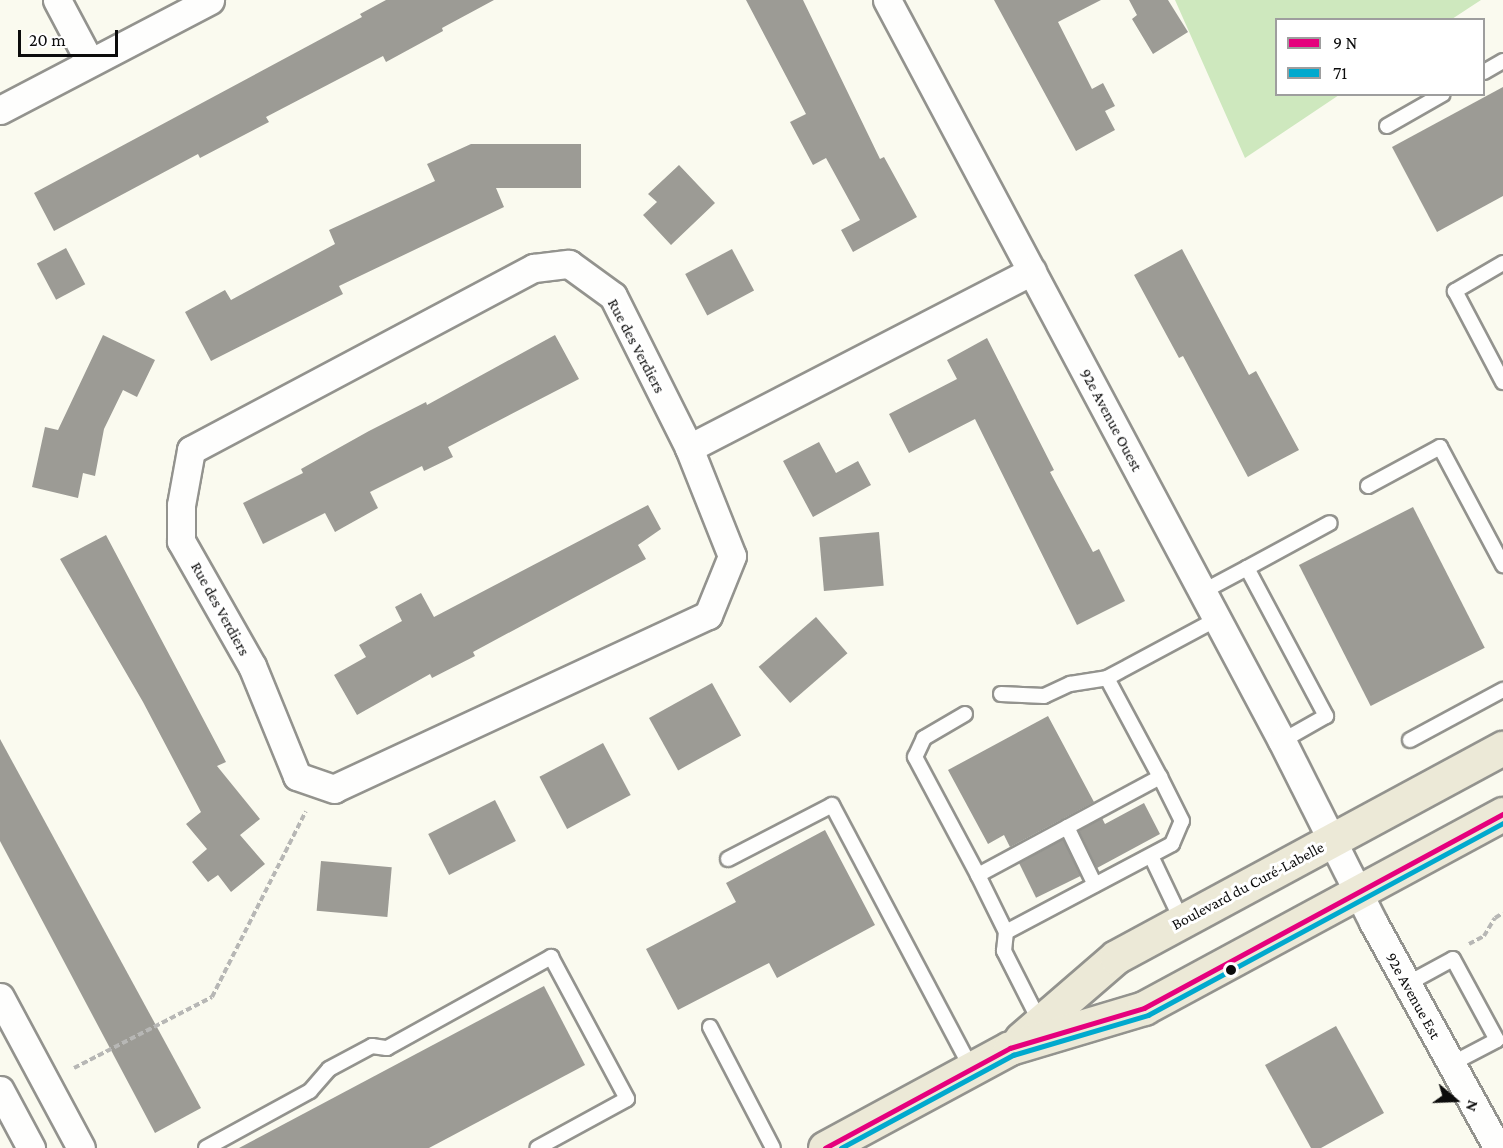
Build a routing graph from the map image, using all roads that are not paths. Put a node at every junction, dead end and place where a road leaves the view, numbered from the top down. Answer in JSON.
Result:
{"nodes":[{"id":1,"x":57,"y":0,"type":"edge"},
{"id":2,"x":210,"y":0,"type":"edge"},
{"id":3,"x":888,"y":0,"type":"edge"},
{"id":4,"x":90,"y":62,"type":"junction"},
{"id":5,"x":1503,"y":62,"type":"edge"},
{"id":6,"x":1485,"y":71,"type":"edge"},
{"id":7,"x":1440,"y":96,"type":"edge"},
{"id":8,"x":0,"y":110,"type":"edge"},
{"id":9,"x":1387,"y":126,"type":"dead end"},
{"id":10,"x":1503,"y":263,"type":"edge"},
{"id":11,"x":1032,"y":271,"type":"junction"},
{"id":12,"x":1503,"y":382,"type":"edge"},
{"id":13,"x":689,"y":448,"type":"junction"},
{"id":14,"x":1368,"y":486,"type":"dead end"},
{"id":15,"x":1330,"y":523,"type":"dead end"},
{"id":16,"x":1503,"y":565,"type":"edge"},
{"id":17,"x":1248,"y":568,"type":"junction"},
{"id":18,"x":1202,"y":592,"type":"junction"},
{"id":19,"x":1217,"y":619,"type":"junction"},
{"id":20,"x":1107,"y":678,"type":"junction"},
{"id":21,"x":1503,"y":690,"type":"edge"},
{"id":22,"x":1000,"y":694,"type":"dead end"},
{"id":23,"x":965,"y":714,"type":"dead end"},
{"id":24,"x":1410,"y":740,"type":"dead end"},
{"id":25,"x":1282,"y":741,"type":"junction"},
{"id":26,"x":1503,"y":748,"type":"edge"},
{"id":27,"x":1160,"y":777,"type":"junction"},
{"id":28,"x":1503,"y":814,"type":"edge"},
{"id":29,"x":1067,"y":827,"type":"junction"},
{"id":30,"x":1333,"y":841,"type":"junction"},
{"id":31,"x":1151,"y":856,"type":"junction"},
{"id":32,"x":728,"y":859,"type":"dead end"},
{"id":33,"x":978,"y":875,"type":"junction"},
{"id":34,"x":1095,"y":885,"type":"junction"},
{"id":35,"x":1358,"y":892,"type":"junction"},
{"id":36,"x":1182,"y":922,"type":"junction"},
{"id":37,"x":1006,"y":932,"type":"junction"},
{"id":38,"x":1407,"y":984,"type":"junction"},
{"id":39,"x":0,"y":997,"type":"edge"},
{"id":40,"x":710,"y":1027,"type":"dead end"},
{"id":41,"x":1044,"y":1030,"type":"junction"},
{"id":42,"x":1451,"y":1064,"type":"junction"},
{"id":43,"x":972,"y":1069,"type":"junction"},
{"id":44,"x":0,"y":1090,"type":"edge"},
{"id":45,"x":31,"y":1148,"type":"edge"},
{"id":46,"x":81,"y":1148,"type":"edge"},
{"id":47,"x":206,"y":1148,"type":"edge"},
{"id":48,"x":537,"y":1148,"type":"edge"},
{"id":49,"x":773,"y":1148,"type":"edge"},
{"id":50,"x":825,"y":1148,"type":"edge"},
{"id":51,"x":1498,"y":1148,"type":"edge"}],
"edges":[{"from":1,"to":4,"type":"street"},
{"from":2,"to":4,"type":"street"},
{"from":3,"to":11,"type":"street","name":"92e Avenue Ouest"},
{"from":4,"to":8,"type":"street"},
{"from":5,"to":6,"type":"lane"},
{"from":7,"to":9,"type":"lane"},
{"from":10,"to":12,"type":"lane"},
{"from":11,"to":13,"type":"street"},
{"from":11,"to":18,"type":"street","name":"92e Avenue Ouest"},
{"from":13,"to":13,"type":"street","name":"Rue des Verdiers"},
{"from":14,"to":16,"type":"lane"},
{"from":15,"to":17,"type":"lane"},
{"from":17,"to":18,"type":"lane"},
{"from":17,"to":25,"type":"lane"},
{"from":18,"to":19,"type":"street","name":"92e Avenue Ouest"},
{"from":19,"to":20,"type":"lane"},
{"from":19,"to":25,"type":"street","name":"92e Avenue Ouest"},
{"from":20,"to":22,"type":"lane"},
{"from":20,"to":27,"type":"lane"},
{"from":21,"to":24,"type":"lane"},
{"from":23,"to":33,"type":"lane"},
{"from":25,"to":30,"type":"street","name":"92e Avenue Ouest"},
{"from":26,"to":30,"type":"main road","name":"Boulevard du Curé-Labelle"},
{"from":27,"to":29,"type":"lane"},
{"from":27,"to":31,"type":"lane"},
{"from":28,"to":35,"type":"main road","name":"Boulevard du Curé-Labelle"},
{"from":29,"to":33,"type":"lane"},
{"from":29,"to":34,"type":"lane"},
{"from":30,"to":35,"type":"street","name":"92e Avenue Est"},
{"from":30,"to":36,"type":"main road","name":"Boulevard du Curé-Labelle"},
{"from":31,"to":34,"type":"lane"},
{"from":31,"to":36,"type":"lane"},
{"from":32,"to":43,"type":"lane"},
{"from":33,"to":37,"type":"lane"},
{"from":34,"to":37,"type":"lane"},
{"from":35,"to":38,"type":"street","name":"92e Avenue Est"},
{"from":35,"to":41,"type":"main road","name":"Boulevard du Curé-Labelle"},
{"from":36,"to":41,"type":"main road","name":"Boulevard du Curé-Labelle"},
{"from":37,"to":41,"type":"lane"},
{"from":38,"to":42,"type":"street","name":"92e Avenue Est"},
{"from":38,"to":42,"type":"lane"},
{"from":39,"to":46,"type":"street"},
{"from":40,"to":49,"type":"lane"},
{"from":41,"to":43,"type":"main road","name":"Boulevard du Curé-Labelle"},
{"from":42,"to":51,"type":"street","name":"92e Avenue Est"},
{"from":43,"to":50,"type":"main road","name":"Boulevard du Curé-Labelle"},
{"from":44,"to":45,"type":"street"},
{"from":47,"to":48,"type":"lane"}]}
